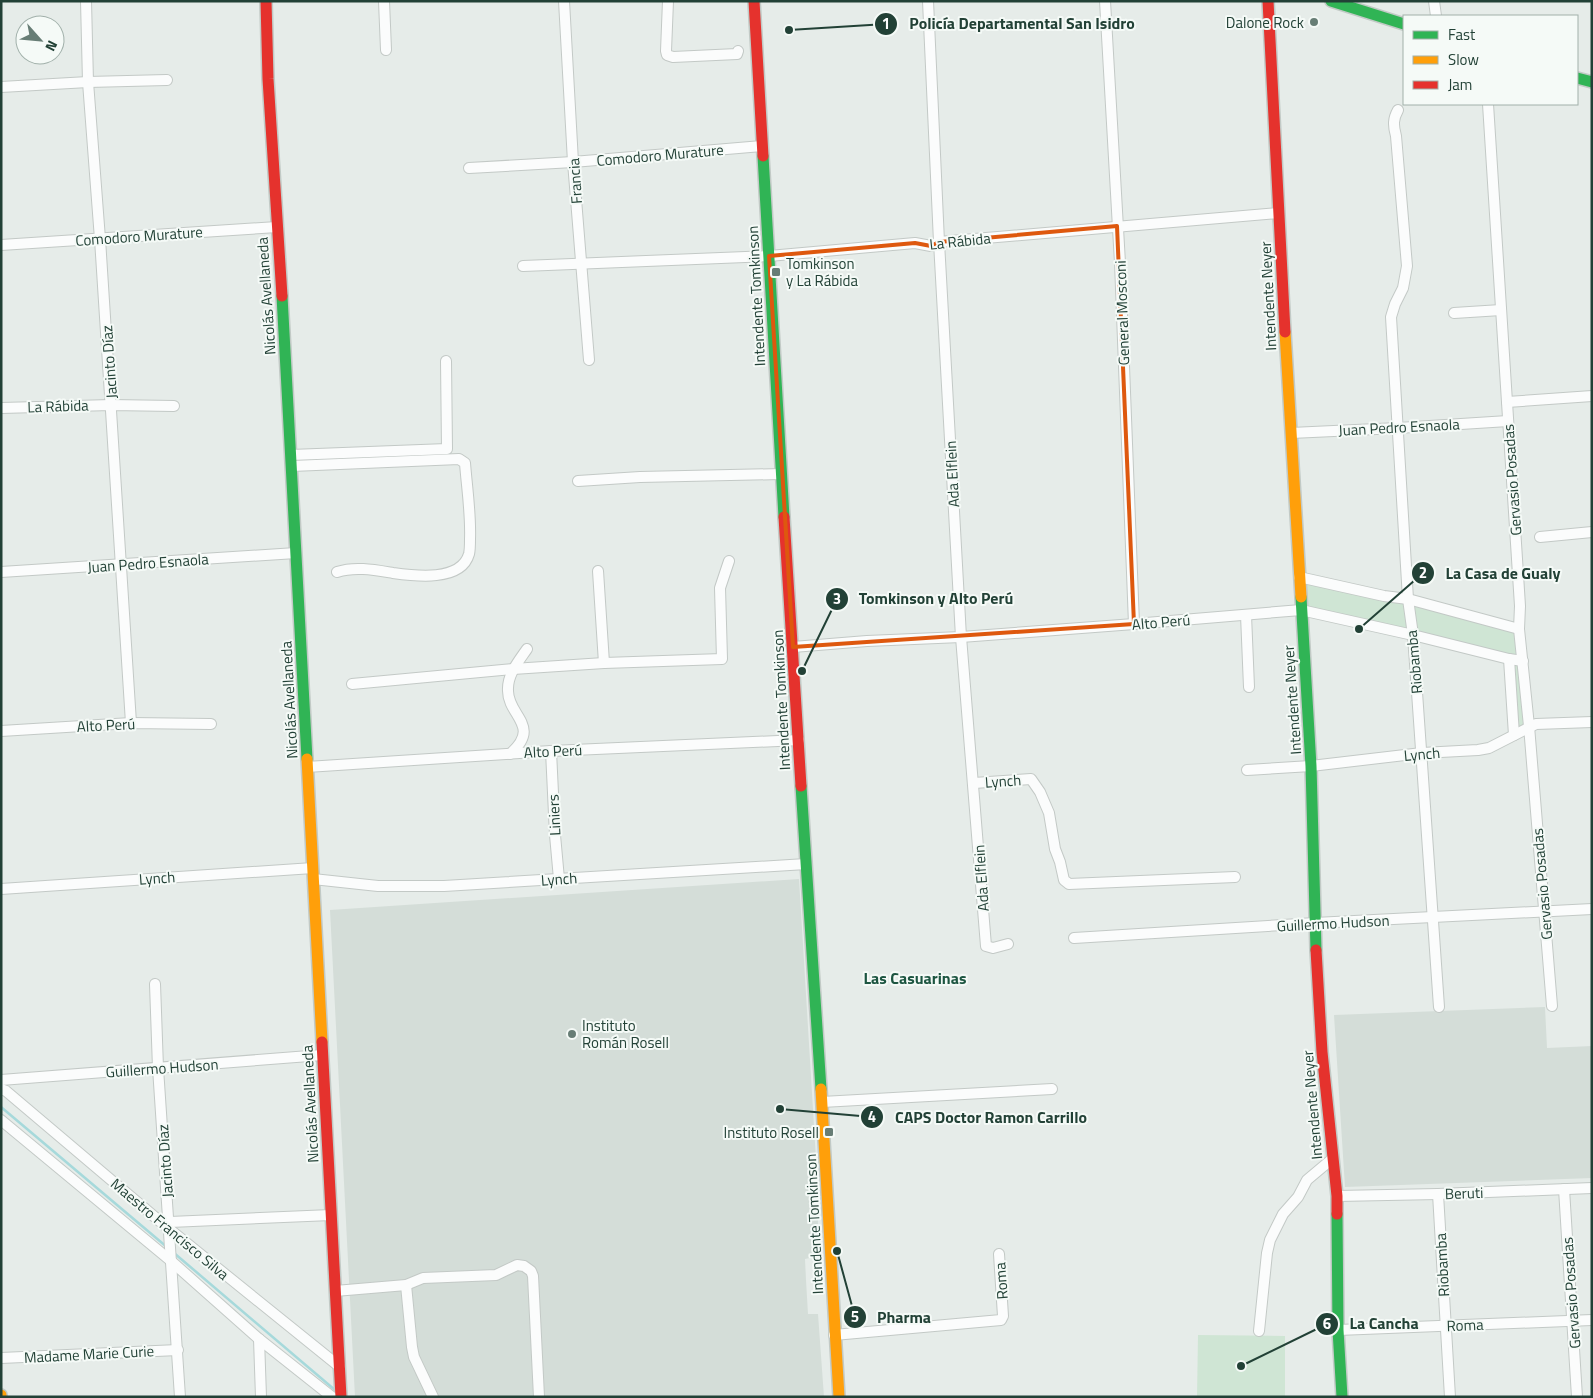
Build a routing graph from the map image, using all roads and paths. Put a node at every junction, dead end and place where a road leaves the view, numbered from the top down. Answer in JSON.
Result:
{"nodes":[{"id":1,"x":86,"y":1,"type":"edge"},
{"id":2,"x":266,"y":1,"type":"edge"},
{"id":3,"x":384,"y":1,"type":"edge"},
{"id":4,"x":564,"y":1,"type":"edge"},
{"id":5,"x":668,"y":1,"type":"edge"},
{"id":6,"x":754,"y":1,"type":"edge"},
{"id":7,"x":928,"y":1,"type":"edge"},
{"id":8,"x":1105,"y":1,"type":"edge"},
{"id":9,"x":1268,"y":1,"type":"edge"},
{"id":10,"x":1331,"y":1,"type":"edge"},
{"id":11,"x":1434,"y":1,"type":"edge"},
{"id":12,"x":1436,"y":15,"type":"edge"},
{"id":13,"x":1403,"y":24,"type":"edge"},
{"id":14,"x":386,"y":50,"type":"dead end"},
{"id":15,"x":738,"y":51,"type":"dead end"},
{"id":16,"x":1578,"y":78,"type":"edge"},
{"id":17,"x":167,"y":80,"type":"dead end"},
{"id":18,"x":88,"y":82,"type":"junction"},
{"id":19,"x":1592,"y":82,"type":"edge"},
{"id":20,"x":1,"y":87,"type":"edge"},
{"id":21,"x":1488,"y":105,"type":"edge"},
{"id":22,"x":1398,"y":110,"type":"dead end"},
{"id":23,"x":762,"y":146,"type":"junction"},
{"id":24,"x":573,"y":162,"type":"junction"},
{"id":25,"x":469,"y":168,"type":"dead end"},
{"id":26,"x":1278,"y":213,"type":"junction"},
{"id":27,"x":1117,"y":226,"type":"junction"},
{"id":28,"x":276,"y":227,"type":"junction"},
{"id":29,"x":100,"y":238,"type":"junction"},
{"id":30,"x":939,"y":242,"type":"junction"},
{"id":31,"x":1,"y":245,"type":"edge"},
{"id":32,"x":768,"y":256,"type":"junction"},
{"id":33,"x":581,"y":263,"type":"junction"},
{"id":34,"x":522,"y":266,"type":"dead end"},
{"id":35,"x":1501,"y":310,"type":"junction"},
{"id":36,"x":1454,"y":313,"type":"dead end"},
{"id":37,"x":589,"y":360,"type":"dead end"},
{"id":38,"x":446,"y":361,"type":"dead end"},
{"id":39,"x":1592,"y":396,"type":"edge"},
{"id":40,"x":1506,"y":402,"type":"junction"},
{"id":41,"x":111,"y":405,"type":"junction"},
{"id":42,"x":174,"y":406,"type":"dead end"},
{"id":43,"x":1,"y":408,"type":"edge"},
{"id":44,"x":1508,"y":421,"type":"junction"},
{"id":45,"x":1398,"y":428,"type":"junction"},
{"id":46,"x":1291,"y":433,"type":"junction"},
{"id":47,"x":292,"y":460,"type":"junction"},
{"id":48,"x":781,"y":474,"type":"junction"},
{"id":49,"x":578,"y":481,"type":"dead end"},
{"id":50,"x":1592,"y":532,"type":"edge"},
{"id":51,"x":1540,"y":537,"type":"dead end"},
{"id":52,"x":296,"y":553,"type":"junction"},
{"id":53,"x":729,"y":561,"type":"dead end"},
{"id":54,"x":120,"y":565,"type":"junction"},
{"id":55,"x":598,"y":571,"type":"dead end"},
{"id":56,"x":1,"y":572,"type":"edge"},
{"id":57,"x":337,"y":572,"type":"dead end"},
{"id":58,"x":1300,"y":577,"type":"junction"},
{"id":59,"x":1408,"y":600,"type":"junction"},
{"id":60,"x":1301,"y":610,"type":"junction"},
{"id":61,"x":1246,"y":614,"type":"junction"},
{"id":62,"x":1134,"y":624,"type":"junction"},
{"id":63,"x":1519,"y":629,"type":"junction"},
{"id":64,"x":1413,"y":635,"type":"junction"},
{"id":65,"x":961,"y":636,"type":"junction"},
{"id":66,"x":793,"y":647,"type":"junction"},
{"id":67,"x":527,"y":649,"type":"dead end"},
{"id":68,"x":1509,"y":659,"type":"junction"},
{"id":69,"x":1523,"y":661,"type":"junction"},
{"id":70,"x":604,"y":663,"type":"junction"},
{"id":71,"x":513,"y":669,"type":"junction"},
{"id":72,"x":352,"y":684,"type":"dead end"},
{"id":73,"x":1248,"y":687,"type":"dead end"},
{"id":74,"x":1592,"y":722,"type":"edge"},
{"id":75,"x":131,"y":723,"type":"junction"},
{"id":76,"x":211,"y":724,"type":"dead end"},
{"id":77,"x":1529,"y":726,"type":"junction"},
{"id":78,"x":1,"y":731,"type":"edge"},
{"id":79,"x":1514,"y":735,"type":"junction"},
{"id":80,"x":799,"y":740,"type":"junction"},
{"id":81,"x":551,"y":751,"type":"junction"},
{"id":82,"x":510,"y":754,"type":"junction"},
{"id":83,"x":1422,"y":754,"type":"junction"},
{"id":84,"x":1311,"y":766,"type":"junction"},
{"id":85,"x":307,"y":767,"type":"junction"},
{"id":86,"x":1247,"y":770,"type":"dead end"},
{"id":87,"x":974,"y":783,"type":"junction"},
{"id":88,"x":806,"y":864,"type":"junction"},
{"id":89,"x":313,"y":874,"type":"junction"},
{"id":90,"x":1235,"y":877,"type":"dead end"},
{"id":91,"x":559,"y":878,"type":"junction"},
{"id":92,"x":1,"y":889,"type":"edge"},
{"id":93,"x":1592,"y":910,"type":"edge"},
{"id":94,"x":1544,"y":912,"type":"junction"},
{"id":95,"x":1432,"y":918,"type":"junction"},
{"id":96,"x":1315,"y":923,"type":"junction"},
{"id":97,"x":1074,"y":938,"type":"dead end"},
{"id":98,"x":1008,"y":944,"type":"dead end"},
{"id":99,"x":155,"y":984,"type":"dead end"},
{"id":100,"x":1552,"y":1006,"type":"dead end"},
{"id":101,"x":1439,"y":1007,"type":"dead end"},
{"id":102,"x":322,"y":1055,"type":"junction"},
{"id":103,"x":158,"y":1068,"type":"junction"},
{"id":104,"x":1,"y":1080,"type":"edge"},
{"id":105,"x":1,"y":1089,"type":"edge"},
{"id":106,"x":1052,"y":1089,"type":"dead end"},
{"id":107,"x":822,"y":1102,"type":"junction"},
{"id":108,"x":1,"y":1120,"type":"edge"},
{"id":109,"x":1332,"y":1159,"type":"junction"},
{"id":110,"x":1592,"y":1188,"type":"edge"},
{"id":111,"x":1564,"y":1189,"type":"junction"},
{"id":112,"x":1438,"y":1194,"type":"junction"},
{"id":113,"x":1337,"y":1196,"type":"junction"},
{"id":114,"x":331,"y":1215,"type":"junction"},
{"id":115,"x":169,"y":1229,"type":"junction"},
{"id":116,"x":999,"y":1254,"type":"dead end"},
{"id":117,"x":171,"y":1257,"type":"junction"},
{"id":118,"x":406,"y":1285,"type":"junction"},
{"id":119,"x":335,"y":1291,"type":"junction"},
{"id":120,"x":1592,"y":1320,"type":"edge"},
{"id":121,"x":1572,"y":1321,"type":"junction"},
{"id":122,"x":1446,"y":1326,"type":"junction"},
{"id":123,"x":1338,"y":1330,"type":"junction"},
{"id":124,"x":1259,"y":1331,"type":"dead end"},
{"id":125,"x":834,"y":1335,"type":"junction"},
{"id":126,"x":259,"y":1339,"type":"junction"},
{"id":127,"x":178,"y":1350,"type":"junction"},
{"id":128,"x":1,"y":1358,"type":"edge"},
{"id":129,"x":340,"y":1367,"type":"junction"},
{"id":130,"x":180,"y":1397,"type":"edge"},
{"id":131,"x":261,"y":1397,"type":"edge"},
{"id":132,"x":332,"y":1397,"type":"edge"},
{"id":133,"x":341,"y":1397,"type":"edge"},
{"id":134,"x":433,"y":1397,"type":"edge"},
{"id":135,"x":539,"y":1397,"type":"edge"},
{"id":136,"x":838,"y":1397,"type":"edge"},
{"id":137,"x":1342,"y":1397,"type":"edge"},
{"id":138,"x":1450,"y":1397,"type":"edge"},
{"id":139,"x":1577,"y":1397,"type":"edge"}],
"edges":[{"from":1,"to":18,"type":"street","name":"Jacinto Díaz"},
{"from":2,"to":28,"type":"street","name":"Nicolás Avellaneda"},
{"from":3,"to":14,"type":"street"},
{"from":4,"to":24,"type":"street","name":"Francia"},
{"from":5,"to":15,"type":"street"},
{"from":6,"to":23,"type":"street","name":"Intendente Tomkinson"},
{"from":7,"to":30,"type":"street","name":"Ada Elflein"},
{"from":8,"to":27,"type":"street","name":"General Mosconi"},
{"from":9,"to":26,"type":"street","name":"Intendente Neyer"},
{"from":10,"to":13,"type":"street"},
{"from":11,"to":12,"type":"street"},
{"from":16,"to":19,"type":"street"},
{"from":17,"to":18,"type":"street"},
{"from":18,"to":20,"type":"street"},
{"from":18,"to":29,"type":"street","name":"Jacinto Díaz"},
{"from":21,"to":35,"type":"street","name":"Gervasio Posadas"},
{"from":22,"to":45,"type":"street","name":"Riobamba"},
{"from":23,"to":24,"type":"street","name":"Comodoro Murature"},
{"from":23,"to":32,"type":"street","name":"Intendente Tomkinson"},
{"from":24,"to":25,"type":"street","name":"Comodoro Murature"},
{"from":24,"to":33,"type":"street","name":"Francia"},
{"from":26,"to":27,"type":"street","name":"La Rábida"},
{"from":26,"to":46,"type":"street","name":"Intendente Neyer"},
{"from":27,"to":30,"type":"street","name":"La Rábida"},
{"from":27,"to":62,"type":"street","name":"General Mosconi"},
{"from":28,"to":29,"type":"street","name":"Comodoro Murature"},
{"from":28,"to":47,"type":"street","name":"Nicolás Avellaneda"},
{"from":29,"to":31,"type":"street","name":"Comodoro Murature"},
{"from":29,"to":41,"type":"street","name":"Jacinto Díaz"},
{"from":30,"to":32,"type":"street","name":"La Rábida"},
{"from":30,"to":65,"type":"street","name":"Ada Elflein"},
{"from":32,"to":33,"type":"street","name":"La Rábida"},
{"from":32,"to":48,"type":"street","name":"Intendente Tomkinson"},
{"from":33,"to":34,"type":"street","name":"La Rábida"},
{"from":33,"to":37,"type":"street","name":"Francia"},
{"from":35,"to":36,"type":"street"},
{"from":35,"to":40,"type":"street","name":"Gervasio Posadas"},
{"from":38,"to":47,"type":"street"},
{"from":39,"to":40,"type":"street"},
{"from":40,"to":44,"type":"street","name":"Gervasio Posadas"},
{"from":41,"to":42,"type":"street","name":"La Rábida"},
{"from":41,"to":43,"type":"street","name":"La Rábida"},
{"from":41,"to":54,"type":"street","name":"Jacinto Díaz"},
{"from":44,"to":45,"type":"street","name":"Juan Pedro Esnaola"},
{"from":44,"to":63,"type":"street","name":"Gervasio Posadas"},
{"from":45,"to":46,"type":"street","name":"Juan Pedro Esnaola"},
{"from":45,"to":59,"type":"street","name":"Riobamba"},
{"from":46,"to":58,"type":"street","name":"Intendente Neyer"},
{"from":47,"to":52,"type":"street","name":"Nicolás Avellaneda"},
{"from":47,"to":57,"type":"street"},
{"from":48,"to":49,"type":"street"},
{"from":48,"to":66,"type":"street","name":"Intendente Tomkinson"},
{"from":50,"to":51,"type":"street"},
{"from":52,"to":54,"type":"street","name":"Juan Pedro Esnaola"},
{"from":52,"to":85,"type":"street","name":"Nicolás Avellaneda"},
{"from":53,"to":70,"type":"street"},
{"from":54,"to":56,"type":"street","name":"Juan Pedro Esnaola"},
{"from":54,"to":75,"type":"street","name":"Jacinto Díaz"},
{"from":55,"to":70,"type":"street"},
{"from":58,"to":59,"type":"street"},
{"from":58,"to":60,"type":"street","name":"Intendente Neyer"},
{"from":59,"to":63,"type":"street"},
{"from":59,"to":64,"type":"street","name":"Riobamba"},
{"from":60,"to":61,"type":"street","name":"Alto Perú"},
{"from":60,"to":64,"type":"street","name":"Alto Perú"},
{"from":60,"to":84,"type":"street","name":"Intendente Neyer"},
{"from":61,"to":62,"type":"street","name":"Alto Perú"},
{"from":61,"to":73,"type":"street"},
{"from":62,"to":65,"type":"street","name":"Alto Perú"},
{"from":63,"to":69,"type":"street","name":"Gervasio Posadas"},
{"from":64,"to":68,"type":"street","name":"Alto Perú"},
{"from":64,"to":83,"type":"street","name":"Riobamba"},
{"from":65,"to":66,"type":"street","name":"Alto Perú"},
{"from":65,"to":87,"type":"street","name":"Ada Elflein"},
{"from":66,"to":80,"type":"street","name":"Intendente Tomkinson"},
{"from":67,"to":71,"type":"street"},
{"from":68,"to":69,"type":"street","name":"Alto Perú"},
{"from":68,"to":79,"type":"street"},
{"from":69,"to":77,"type":"street","name":"Gervasio Posadas"},
{"from":70,"to":71,"type":"street"},
{"from":71,"to":72,"type":"street"},
{"from":71,"to":82,"type":"street"},
{"from":74,"to":77,"type":"street","name":"Lynch"},
{"from":75,"to":76,"type":"street","name":"Alto Perú"},
{"from":75,"to":78,"type":"street","name":"Alto Perú"},
{"from":77,"to":79,"type":"street","name":"Lynch"},
{"from":77,"to":94,"type":"street","name":"Gervasio Posadas"},
{"from":79,"to":83,"type":"street","name":"Lynch"},
{"from":80,"to":81,"type":"street","name":"Alto Perú"},
{"from":80,"to":88,"type":"street","name":"Intendente Tomkinson"},
{"from":81,"to":82,"type":"street","name":"Alto Perú"},
{"from":81,"to":91,"type":"street","name":"Liniers"},
{"from":82,"to":85,"type":"street","name":"Alto Perú"},
{"from":83,"to":84,"type":"street","name":"Lynch"},
{"from":83,"to":95,"type":"street","name":"Riobamba"},
{"from":84,"to":86,"type":"street","name":"Lynch"},
{"from":84,"to":96,"type":"street","name":"Intendente Neyer"},
{"from":85,"to":89,"type":"street","name":"Nicolás Avellaneda"},
{"from":87,"to":90,"type":"street","name":"Lynch"},
{"from":87,"to":98,"type":"street","name":"Ada Elflein"},
{"from":88,"to":91,"type":"street","name":"Lynch"},
{"from":88,"to":107,"type":"street","name":"Intendente Tomkinson"},
{"from":89,"to":91,"type":"street","name":"Lynch"},
{"from":89,"to":92,"type":"street","name":"Lynch"},
{"from":89,"to":102,"type":"street","name":"Nicolás Avellaneda"},
{"from":93,"to":94,"type":"street","name":"Guillermo Hudson"},
{"from":94,"to":95,"type":"street","name":"Guillermo Hudson"},
{"from":94,"to":100,"type":"street","name":"Gervasio Posadas"},
{"from":95,"to":96,"type":"street","name":"Guillermo Hudson"},
{"from":95,"to":101,"type":"street","name":"Riobamba"},
{"from":96,"to":97,"type":"street","name":"Guillermo Hudson"},
{"from":96,"to":109,"type":"street","name":"Intendente Neyer"},
{"from":99,"to":103,"type":"street","name":"Jacinto Díaz"},
{"from":102,"to":103,"type":"street","name":"Guillermo Hudson"},
{"from":102,"to":114,"type":"street","name":"Nicolás Avellaneda"},
{"from":103,"to":104,"type":"street","name":"Guillermo Hudson"},
{"from":103,"to":115,"type":"street","name":"Jacinto Díaz"},
{"from":105,"to":115,"type":"street","name":"Maestro Francisco Silva"},
{"from":106,"to":107,"type":"street"},
{"from":107,"to":125,"type":"street","name":"Intendente Tomkinson"},
{"from":108,"to":117,"type":"street","name":"Maestro Francisco Silva"},
{"from":109,"to":113,"type":"street","name":"Intendente Neyer"},
{"from":109,"to":124,"type":"street"},
{"from":110,"to":111,"type":"street","name":"Beruti"},
{"from":111,"to":112,"type":"street","name":"Beruti"},
{"from":111,"to":121,"type":"street","name":"Gervasio Posadas"},
{"from":112,"to":113,"type":"street","name":"Beruti"},
{"from":112,"to":122,"type":"street","name":"Riobamba"},
{"from":113,"to":123,"type":"street","name":"Intendente Neyer"},
{"from":114,"to":115,"type":"street"},
{"from":114,"to":119,"type":"street","name":"Nicolás Avellaneda"},
{"from":115,"to":117,"type":"street","name":"Jacinto Díaz"},
{"from":115,"to":129,"type":"street","name":"Maestro Francisco Silva"},
{"from":116,"to":125,"type":"street","name":"Roma"},
{"from":117,"to":126,"type":"street","name":"Maestro Francisco Silva"},
{"from":117,"to":127,"type":"street","name":"Jacinto Díaz"},
{"from":118,"to":119,"type":"street"},
{"from":118,"to":134,"type":"street"},
{"from":118,"to":135,"type":"street"},
{"from":119,"to":129,"type":"street","name":"Nicolás Avellaneda"},
{"from":120,"to":121,"type":"street","name":"Roma"},
{"from":121,"to":122,"type":"street","name":"Roma"},
{"from":121,"to":139,"type":"street","name":"Gervasio Posadas"},
{"from":122,"to":123,"type":"street","name":"Roma"},
{"from":122,"to":138,"type":"street","name":"Riobamba"},
{"from":123,"to":137,"type":"street","name":"Intendente Neyer"},
{"from":125,"to":136,"type":"street","name":"Intendente Tomkinson"},
{"from":126,"to":131,"type":"street"},
{"from":126,"to":132,"type":"street","name":"Maestro Francisco Silva"},
{"from":127,"to":128,"type":"street","name":"Madame Marie Curie"},
{"from":127,"to":130,"type":"street","name":"Jacinto Díaz"},
{"from":129,"to":133,"type":"street","name":"Nicolás Avellaneda"}]}
